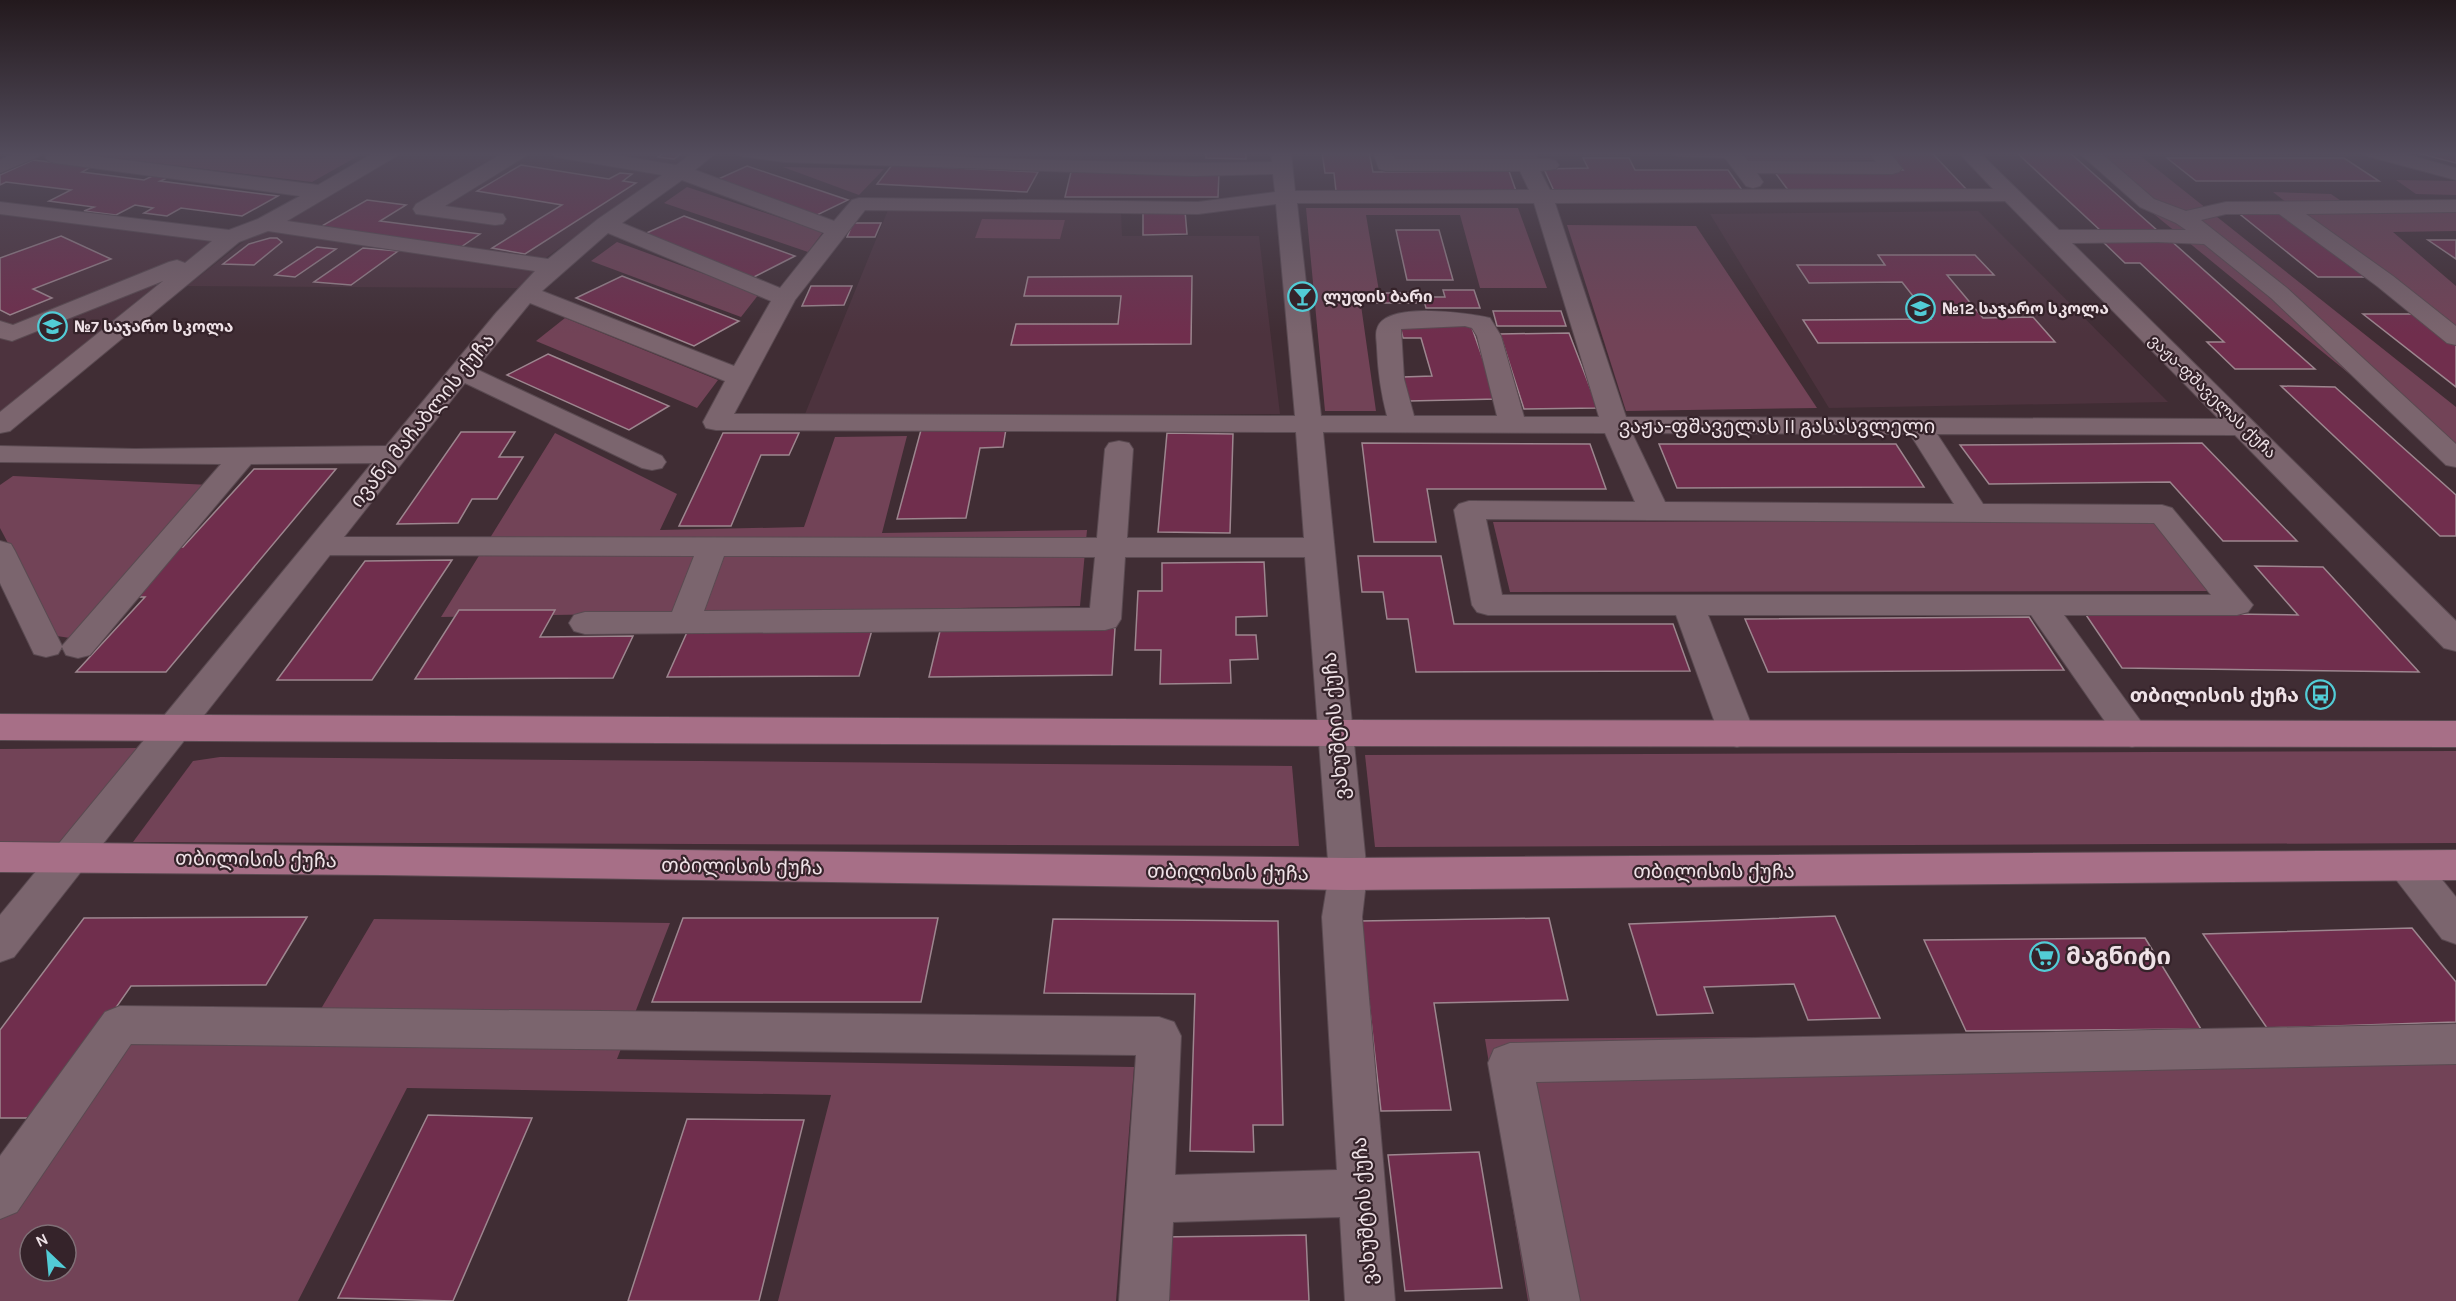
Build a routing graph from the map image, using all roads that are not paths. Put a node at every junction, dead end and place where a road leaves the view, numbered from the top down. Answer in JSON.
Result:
{"nodes":[{"id":1,"x":38,"y":213,"type":"edge"},
{"id":2,"x":285,"y":213,"type":"edge"},
{"id":3,"x":450,"y":213,"type":"edge"},
{"id":4,"x":622,"y":213,"type":"edge"},
{"id":5,"x":790,"y":213,"type":"edge"},
{"id":6,"x":852,"y":213,"type":"edge"},
{"id":7,"x":1286,"y":213,"type":"edge"},
{"id":8,"x":1548,"y":213,"type":"edge"},
{"id":9,"x":2029,"y":213,"type":"edge"},
{"id":10,"x":2171,"y":213,"type":"edge"},
{"id":11,"x":2206,"y":213,"type":"edge"},
{"id":12,"x":2291,"y":213,"type":"edge"},
{"id":13,"x":2184,"y":218,"type":"junction"},
{"id":14,"x":495,"y":219,"type":"dead end"},
{"id":15,"x":266,"y":224,"type":"junction"},
{"id":16,"x":606,"y":224,"type":"junction"},
{"id":17,"x":837,"y":230,"type":"junction"},
{"id":18,"x":231,"y":237,"type":"junction"},
{"id":19,"x":2054,"y":237,"type":"junction"},
{"id":20,"x":2209,"y":238,"type":"junction"},
{"id":21,"x":554,"y":267,"type":"junction"},
{"id":22,"x":526,"y":293,"type":"junction"},
{"id":23,"x":784,"y":298,"type":"junction"},
{"id":24,"x":0,"y":328,"type":"edge"},
{"id":25,"x":2456,"y":338,"type":"edge"},
{"id":26,"x":461,"y":370,"type":"junction"},
{"id":27,"x":740,"y":378,"type":"junction"},
{"id":28,"x":0,"y":425,"type":"edge"},
{"id":29,"x":1308,"y":425,"type":"junction"},
{"id":30,"x":1514,"y":425,"type":"junction"},
{"id":31,"x":1615,"y":425,"type":"junction"},
{"id":32,"x":1403,"y":426,"type":"junction"},
{"id":33,"x":1918,"y":426,"type":"junction"},
{"id":34,"x":2244,"y":428,"type":"junction"},
{"id":35,"x":1119,"y":449,"type":"dead end"},
{"id":36,"x":0,"y":454,"type":"edge"},
{"id":37,"x":396,"y":454,"type":"junction"},
{"id":38,"x":29,"y":455,"type":"junction"},
{"id":39,"x":244,"y":455,"type":"junction"},
{"id":40,"x":2456,"y":459,"type":"edge"},
{"id":41,"x":652,"y":462,"type":"dead end"},
{"id":42,"x":0,"y":477,"type":"edge"},
{"id":43,"x":1654,"y":511,"type":"junction"},
{"id":44,"x":1974,"y":513,"type":"junction"},
{"id":45,"x":321,"y":546,"type":"junction"},
{"id":46,"x":713,"y":546,"type":"junction"},
{"id":47,"x":1111,"y":547,"type":"junction"},
{"id":48,"x":1320,"y":548,"type":"junction"},
{"id":49,"x":0,"y":551,"type":"edge"},
{"id":50,"x":2040,"y":605,"type":"junction"},
{"id":51,"x":1688,"y":606,"type":"junction"},
{"id":52,"x":585,"y":623,"type":"dead end"},
{"id":53,"x":683,"y":624,"type":"junction"},
{"id":54,"x":2456,"y":640,"type":"edge"},
{"id":55,"x":46,"y":646,"type":"dead end"},
{"id":56,"x":78,"y":647,"type":"dead end"},
{"id":57,"x":175,"y":726,"type":"junction"},
{"id":58,"x":0,"y":727,"type":"edge"},
{"id":59,"x":1336,"y":733,"type":"junction"},
{"id":60,"x":1737,"y":734,"type":"junction"},
{"id":61,"x":2132,"y":734,"type":"junction"},
{"id":62,"x":2456,"y":734,"type":"edge"},
{"id":63,"x":0,"y":857,"type":"edge"},
{"id":64,"x":70,"y":857,"type":"junction"},
{"id":65,"x":2456,"y":865,"type":"edge"},
{"id":66,"x":2408,"y":866,"type":"junction"},
{"id":67,"x":1348,"y":874,"type":"junction"},
{"id":68,"x":2456,"y":927,"type":"edge"},
{"id":69,"x":0,"y":945,"type":"edge"},
{"id":70,"x":2456,"y":1044,"type":"edge"},
{"id":71,"x":1362,"y":1193,"type":"junction"},
{"id":72,"x":1,"y":1194,"type":"edge"},
{"id":73,"x":1150,"y":1199,"type":"junction"},
{"id":74,"x":1144,"y":1301,"type":"edge"},
{"id":75,"x":1370,"y":1301,"type":"edge"},
{"id":76,"x":1555,"y":1301,"type":"edge"}],
"edges":[{"from":1,"to":18,"type":"street"},
{"from":2,"to":15,"type":"street"},
{"from":3,"to":14,"type":"street"},
{"from":4,"to":16,"type":"street","name":"ივანე მაჩაბლის ქუჩა"},
{"from":5,"to":17,"type":"street"},
{"from":6,"to":17,"type":"street"},
{"from":7,"to":29,"type":"street","name":"ვახუშტის ქუჩა"},
{"from":8,"to":31,"type":"street"},
{"from":9,"to":19,"type":"street","name":"ვაჟა-ფშაველას ქუჩა"},
{"from":10,"to":13,"type":"street"},
{"from":11,"to":13,"type":"street"},
{"from":12,"to":25,"type":"street"},
{"from":13,"to":20,"type":"street"},
{"from":15,"to":18,"type":"street"},
{"from":15,"to":21,"type":"street"},
{"from":16,"to":21,"type":"street","name":"ივანე მაჩაბლის ქუჩა"},
{"from":16,"to":23,"type":"street"},
{"from":17,"to":23,"type":"street"},
{"from":18,"to":24,"type":"street"},
{"from":18,"to":28,"type":"street"},
{"from":19,"to":20,"type":"street"},
{"from":19,"to":34,"type":"street","name":"ვაჟა-ფშაველას ქუჩა"},
{"from":20,"to":40,"type":"street"},
{"from":21,"to":22,"type":"street","name":"ივანე მაჩაბლის ქუჩა"},
{"from":22,"to":26,"type":"street","name":"ივანე მაჩაბლის ქუჩა"},
{"from":22,"to":27,"type":"street"},
{"from":23,"to":27,"type":"street"},
{"from":26,"to":37,"type":"street","name":"ივანე მაჩაბლის ქუჩა"},
{"from":26,"to":41,"type":"street"},
{"from":27,"to":29,"type":"street","name":"ვაჟა-ფშაველას II გასასვლელი"},
{"from":29,"to":32,"type":"street","name":"ვაჟა-ფშაველას II გასასვლელი"},
{"from":29,"to":48,"type":"street","name":"ვახუშტის ქუჩა"},
{"from":30,"to":31,"type":"street","name":"ვაჟა-ფშაველას II გასასვლელი"},
{"from":30,"to":32,"type":"street","name":"ვაჟა-ფშაველას II გასასვლელი"},
{"from":30,"to":32,"type":"street"},
{"from":31,"to":33,"type":"street","name":"ვაჟა-ფშაველას II გასასვლელი"},
{"from":31,"to":43,"type":"street"},
{"from":33,"to":34,"type":"street","name":"ვაჟა-ფშაველას II გასასვლელი"},
{"from":33,"to":44,"type":"street"},
{"from":34,"to":54,"type":"street","name":"ვაჟა-ფშაველას ქუჩა"},
{"from":35,"to":47,"type":"street"},
{"from":36,"to":38,"type":"street"},
{"from":37,"to":39,"type":"street"},
{"from":37,"to":45,"type":"street","name":"ივანე მაჩაბლის ქუჩა"},
{"from":38,"to":39,"type":"street"},
{"from":38,"to":42,"type":"street"},
{"from":39,"to":56,"type":"street"},
{"from":43,"to":44,"type":"street"},
{"from":43,"to":51,"type":"street"},
{"from":44,"to":50,"type":"street"},
{"from":45,"to":46,"type":"street"},
{"from":45,"to":57,"type":"street","name":"ივანე მაჩაბლის ქუჩა"},
{"from":46,"to":47,"type":"street"},
{"from":46,"to":53,"type":"street"},
{"from":47,"to":48,"type":"street"},
{"from":47,"to":53,"type":"street"},
{"from":48,"to":59,"type":"street","name":"ვახუშტის ქუჩა"},
{"from":49,"to":55,"type":"street"},
{"from":50,"to":51,"type":"street"},
{"from":50,"to":61,"type":"street"},
{"from":51,"to":60,"type":"street"},
{"from":52,"to":53,"type":"street"},
{"from":57,"to":58,"type":"main road"},
{"from":57,"to":59,"type":"main road"},
{"from":57,"to":64,"type":"street","name":"ივანე მაჩაბლის ქუჩა"},
{"from":59,"to":60,"type":"main road"},
{"from":59,"to":67,"type":"street","name":"ვახუშტის ქუჩა"},
{"from":60,"to":61,"type":"main road"},
{"from":61,"to":62,"type":"main road"},
{"from":63,"to":64,"type":"main road","name":"თბილისის ქუჩა"},
{"from":64,"to":67,"type":"main road","name":"თბილისის ქუჩა"},
{"from":64,"to":69,"type":"street","name":"ივანე მაჩაბლის ქუჩა"},
{"from":65,"to":66,"type":"main road","name":"თბილისის ქუჩა"},
{"from":66,"to":67,"type":"main road","name":"თბილისის ქუჩა"},
{"from":66,"to":68,"type":"street"},
{"from":67,"to":71,"type":"street","name":"ვახუშტის ქუჩა"},
{"from":70,"to":76,"type":"street"},
{"from":71,"to":73,"type":"street"},
{"from":71,"to":75,"type":"street","name":"ვახუშტის ქუჩა"},
{"from":72,"to":73,"type":"street"},
{"from":73,"to":74,"type":"street"}]}
